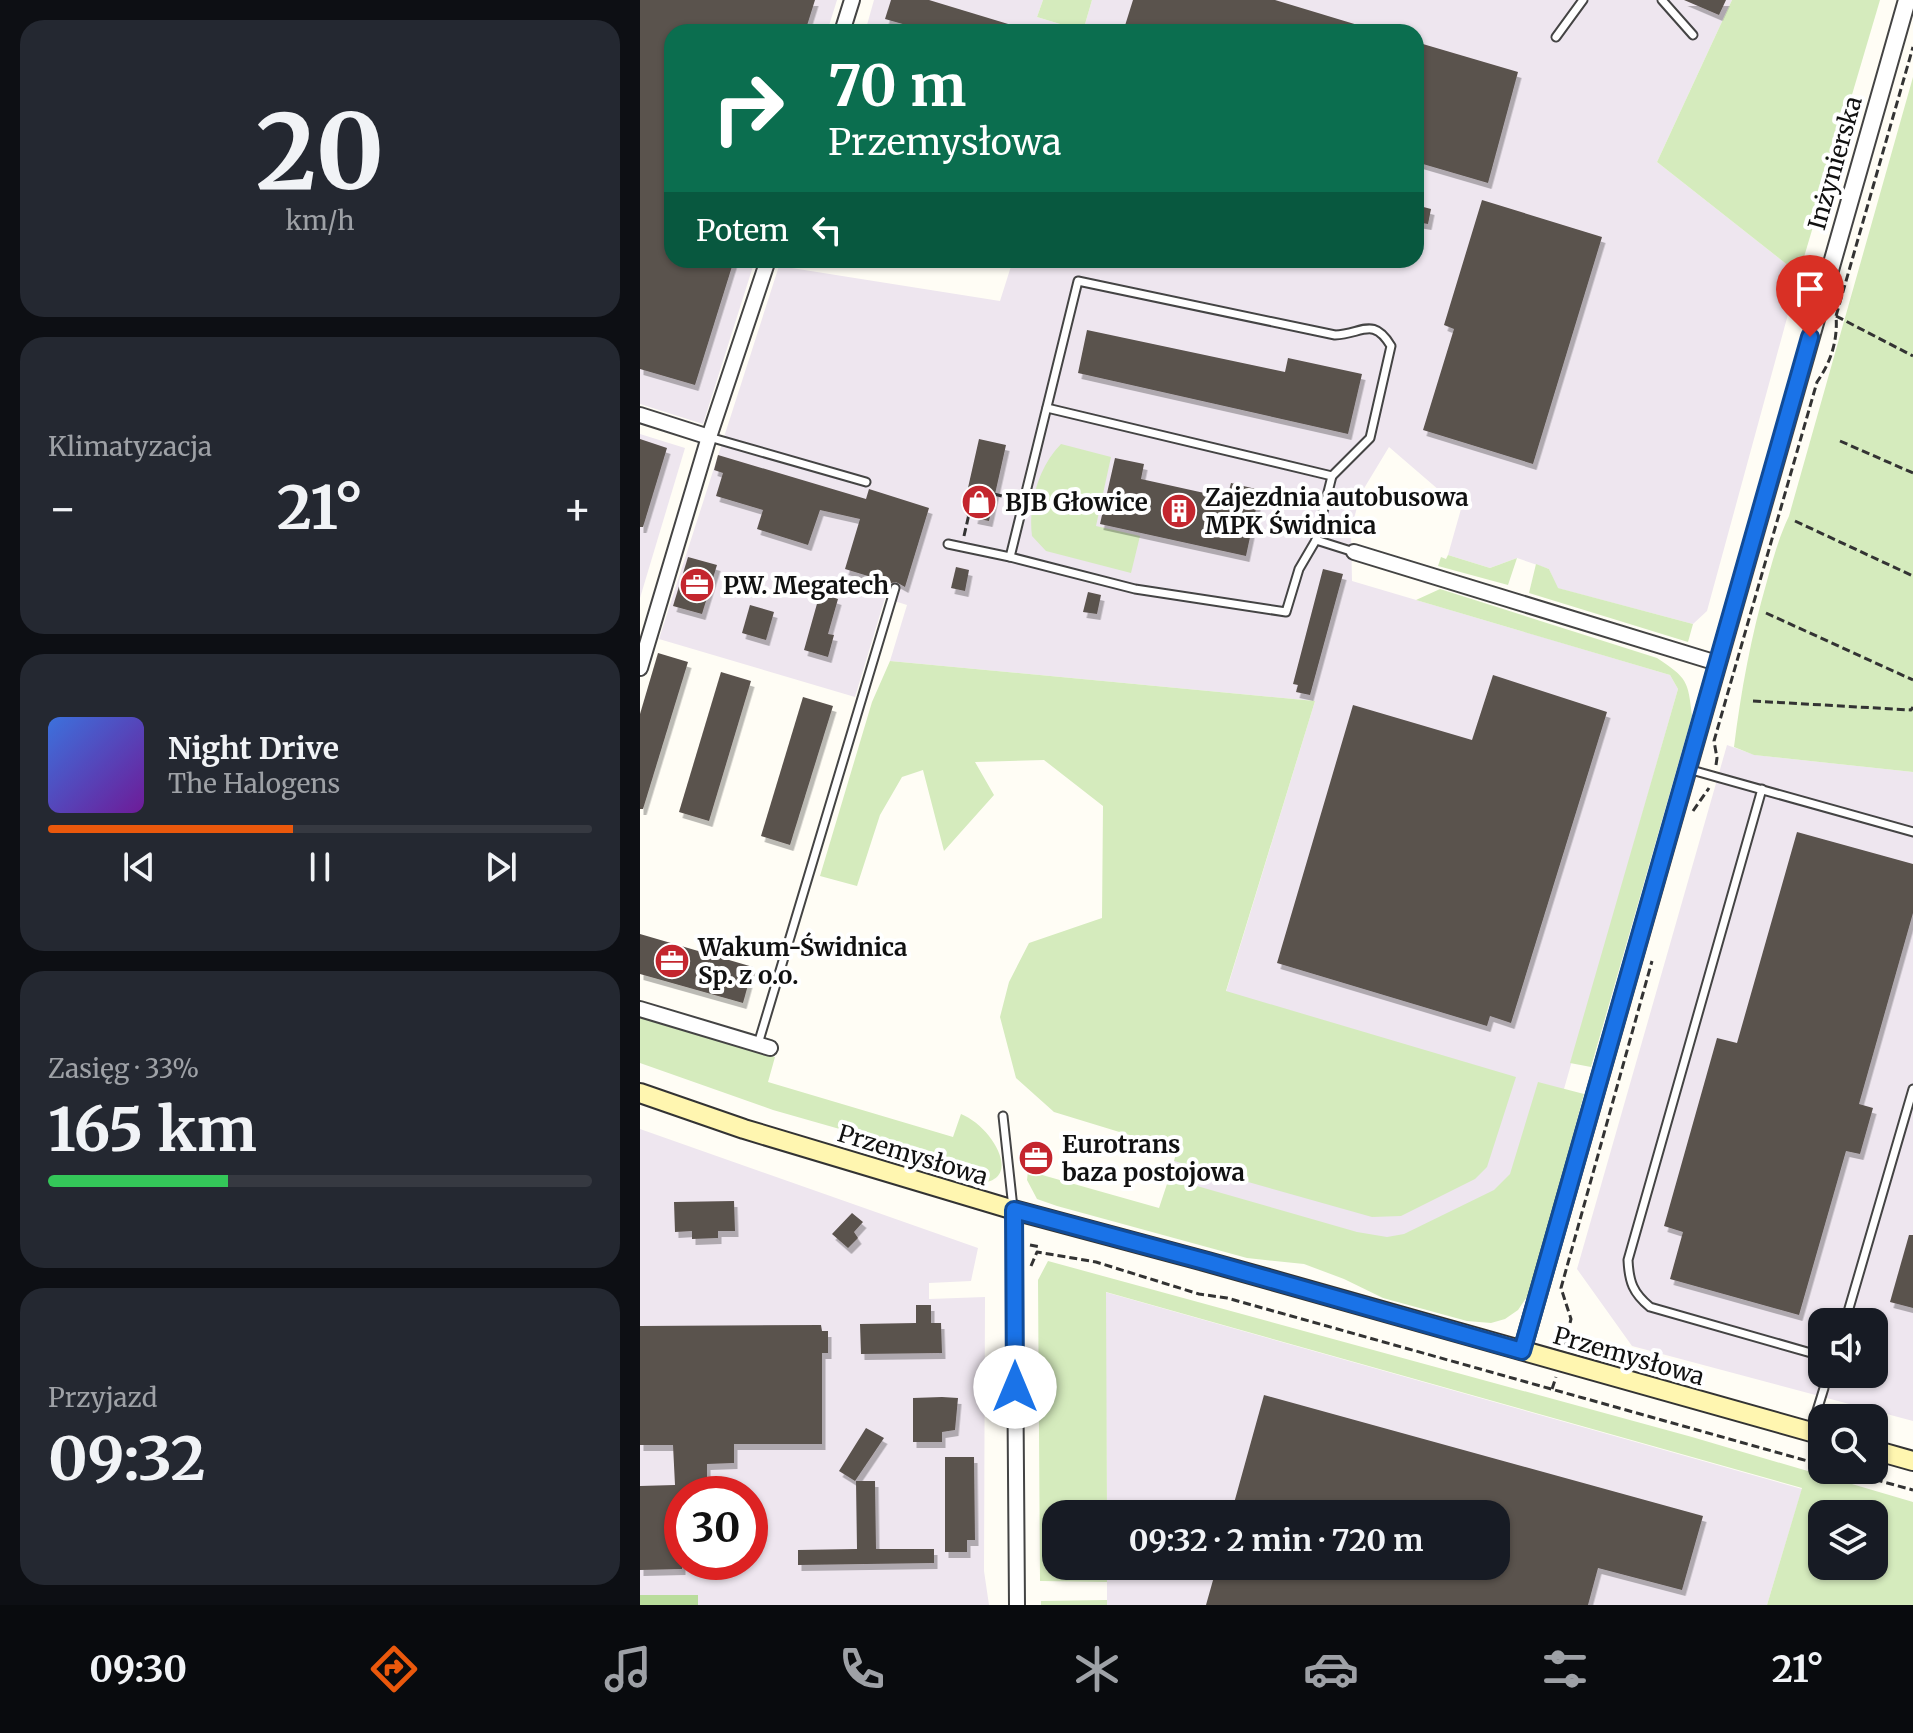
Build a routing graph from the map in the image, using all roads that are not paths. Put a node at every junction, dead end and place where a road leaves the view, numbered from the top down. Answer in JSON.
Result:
{"nodes":[{"id":1,"x":852,"y":0,"type":"edge"},
{"id":2,"x":1583,"y":0,"type":"edge"},
{"id":3,"x":1662,"y":0,"type":"edge"},
{"id":4,"x":1907,"y":0,"type":"edge"},
{"id":5,"x":846,"y":24,"type":"edge"},
{"id":6,"x":1693,"y":35,"type":"dead end"},
{"id":7,"x":1556,"y":37,"type":"dead end"},
{"id":8,"x":765,"y":268,"type":"edge"},
{"id":9,"x":1047,"y":408,"type":"junction"},
{"id":10,"x":640,"y":415,"type":"edge"},
{"id":11,"x":709,"y":437,"type":"junction"},
{"id":12,"x":1332,"y":476,"type":"junction"},
{"id":13,"x":866,"y":482,"type":"dead end"},
{"id":14,"x":1316,"y":540,"type":"junction"},
{"id":15,"x":948,"y":544,"type":"dead end"},
{"id":16,"x":1354,"y":552,"type":"joint"},
{"id":17,"x":1010,"y":557,"type":"junction"},
{"id":18,"x":895,"y":588,"type":"dead end"},
{"id":19,"x":1717,"y":663,"type":"junction"},
{"id":20,"x":640,"y":668,"type":"edge"},
{"id":21,"x":1688,"y":769,"type":"junction"},
{"id":22,"x":1762,"y":789,"type":"junction"},
{"id":23,"x":1913,"y":832,"type":"edge"},
{"id":24,"x":640,"y":1009,"type":"edge"},
{"id":25,"x":764,"y":1046,"type":"joint"},
{"id":26,"x":1913,"y":1089,"type":"edge"},
{"id":27,"x":640,"y":1093,"type":"edge"},
{"id":28,"x":1003,"y":1116,"type":"dead end"},
{"id":29,"x":1014,"y":1210,"type":"junction"},
{"id":30,"x":1849,"y":1308,"type":"edge"},
{"id":31,"x":1522,"y":1351,"type":"junction"},
{"id":32,"x":1808,"y":1352,"type":"edge"},
{"id":33,"x":1808,"y":1432,"type":"edge"},
{"id":34,"x":1888,"y":1454,"type":"edge"},
{"id":35,"x":1913,"y":1461,"type":"edge"},
{"id":36,"x":1017,"y":1605,"type":"edge"}],
"edges":[{"from":1,"to":5,"type":"street"},
{"from":2,"to":7,"type":"lane"},
{"from":3,"to":6,"type":"lane"},
{"from":4,"to":19,"type":"street","name":"Inżynierska"},
{"from":8,"to":11,"type":"street"},
{"from":9,"to":12,"type":"lane"},
{"from":9,"to":12,"type":"lane"},
{"from":9,"to":17,"type":"lane"},
{"from":10,"to":11,"type":"street"},
{"from":11,"to":13,"type":"lane"},
{"from":11,"to":20,"type":"street"},
{"from":12,"to":14,"type":"lane"},
{"from":14,"to":16,"type":"lane"},
{"from":14,"to":17,"type":"lane"},
{"from":15,"to":17,"type":"lane"},
{"from":16,"to":19,"type":"street"},
{"from":18,"to":25,"type":"lane"},
{"from":19,"to":21,"type":"street","name":"Inżynierska"},
{"from":21,"to":22,"type":"lane"},
{"from":21,"to":31,"type":"street","name":"Inżynierska"},
{"from":22,"to":23,"type":"lane"},
{"from":22,"to":32,"type":"lane"},
{"from":24,"to":25,"type":"street"},
{"from":26,"to":30,"type":"lane"},
{"from":27,"to":29,"type":"main road","name":"Przemysłowa"},
{"from":28,"to":29,"type":"lane"},
{"from":29,"to":31,"type":"main road","name":"Przemysłowa"},
{"from":29,"to":36,"type":"street"},
{"from":31,"to":33,"type":"main road","name":"Przemysłowa"},
{"from":34,"to":35,"type":"main road"}]}
